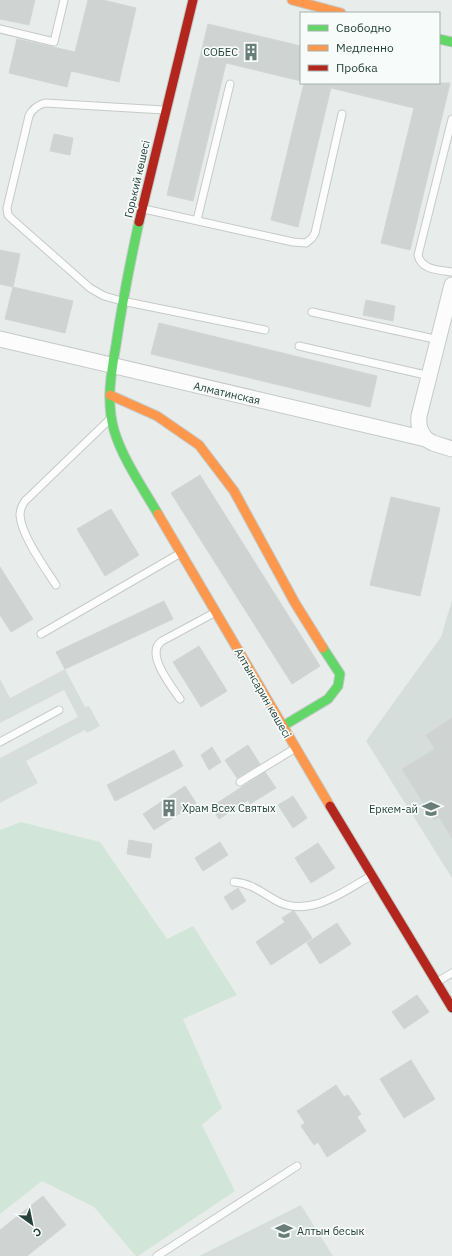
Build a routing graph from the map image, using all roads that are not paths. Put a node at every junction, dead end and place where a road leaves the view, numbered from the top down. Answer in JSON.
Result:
{"nodes":[{"id":1,"x":64,"y":0,"type":"edge"},
{"id":2,"x":193,"y":0,"type":"edge"},
{"id":3,"x":292,"y":0,"type":"edge"},
{"id":4,"x":337,"y":12,"type":"edge"},
{"id":5,"x":0,"y":29,"type":"edge"},
{"id":6,"x":440,"y":39,"type":"edge"},
{"id":7,"x":452,"y":42,"type":"edge"},
{"id":8,"x":230,"y":84,"type":"dead end"},
{"id":9,"x":166,"y":110,"type":"junction"},
{"id":10,"x":342,"y":114,"type":"dead end"},
{"id":11,"x":452,"y":119,"type":"edge"},
{"id":12,"x":142,"y":209,"type":"junction"},
{"id":13,"x":197,"y":220,"type":"junction"},
{"id":14,"x":452,"y":272,"type":"edge"},
{"id":15,"x":452,"y":285,"type":"edge"},
{"id":16,"x":122,"y":301,"type":"junction"},
{"id":17,"x":312,"y":312,"type":"dead end"},
{"id":18,"x":265,"y":330,"type":"dead end"},
{"id":19,"x":0,"y":338,"type":"edge"},
{"id":20,"x":439,"y":340,"type":"junction"},
{"id":21,"x":300,"y":346,"type":"dead end"},
{"id":22,"x":112,"y":366,"type":"junction"},
{"id":23,"x":430,"y":376,"type":"junction"},
{"id":24,"x":110,"y":395,"type":"junction"},
{"id":25,"x":111,"y":418,"type":"junction"},
{"id":26,"x":426,"y":439,"type":"junction"},
{"id":27,"x":452,"y":449,"type":"edge"},
{"id":28,"x":181,"y":553,"type":"junction"},
{"id":29,"x":56,"y":585,"type":"dead end"},
{"id":30,"x":216,"y":612,"type":"junction"},
{"id":31,"x":41,"y":634,"type":"dead end"},
{"id":32,"x":180,"y":699,"type":"dead end"},
{"id":33,"x":59,"y":710,"type":"dead end"},
{"id":34,"x":283,"y":726,"type":"junction"},
{"id":35,"x":0,"y":742,"type":"edge"},
{"id":36,"x":296,"y":748,"type":"junction"},
{"id":37,"x":240,"y":782,"type":"dead end"},
{"id":38,"x":371,"y":876,"type":"junction"},
{"id":39,"x":234,"y":882,"type":"dead end"},
{"id":40,"x":452,"y":973,"type":"edge"},
{"id":41,"x":437,"y":982,"type":"junction"},
{"id":42,"x":452,"y":1008,"type":"edge"},
{"id":43,"x":297,"y":1166,"type":"dead end"},
{"id":44,"x":157,"y":1256,"type":"edge"}],
"edges":[{"from":1,"to":5,"type":"lane"},
{"from":2,"to":9,"type":"street","name":"Горький көшесі"},
{"from":3,"to":4,"type":"street"},
{"from":6,"to":7,"type":"street"},
{"from":8,"to":13,"type":"lane"},
{"from":9,"to":12,"type":"street","name":"Горький көшесі"},
{"from":9,"to":16,"type":"lane"},
{"from":10,"to":13,"type":"lane"},
{"from":11,"to":14,"type":"lane"},
{"from":12,"to":13,"type":"lane"},
{"from":12,"to":16,"type":"street","name":"Горький көшесі"},
{"from":15,"to":20,"type":"street"},
{"from":16,"to":18,"type":"lane"},
{"from":16,"to":22,"type":"street","name":"Горький көшесі"},
{"from":17,"to":20,"type":"lane"},
{"from":19,"to":22,"type":"street","name":"Алматинская"},
{"from":20,"to":23,"type":"street"},
{"from":21,"to":23,"type":"lane"},
{"from":22,"to":24,"type":"street","name":"Алтынсарин көшесі"},
{"from":22,"to":26,"type":"street","name":"Алматинская"},
{"from":23,"to":26,"type":"street"},
{"from":24,"to":25,"type":"street","name":"Алтынсарин көшесі"},
{"from":24,"to":34,"type":"street"},
{"from":25,"to":28,"type":"street","name":"Алтынсарин көшесі"},
{"from":25,"to":29,"type":"lane"},
{"from":26,"to":27,"type":"street","name":"Алматинская"},
{"from":28,"to":30,"type":"street","name":"Алтынсарин көшесі"},
{"from":28,"to":31,"type":"lane"},
{"from":30,"to":32,"type":"lane"},
{"from":30,"to":34,"type":"street","name":"Алтынсарин көшесі"},
{"from":33,"to":35,"type":"lane"},
{"from":34,"to":36,"type":"street","name":"Алтынсарин көшесі"},
{"from":36,"to":37,"type":"lane"},
{"from":36,"to":38,"type":"street","name":"Алтынсарин көшесі"},
{"from":38,"to":39,"type":"lane"},
{"from":38,"to":41,"type":"street","name":"Алтынсарин көшесі"},
{"from":40,"to":41,"type":"lane"},
{"from":41,"to":42,"type":"street","name":"Алтынсарин көшесі"},
{"from":43,"to":44,"type":"lane"}]}
